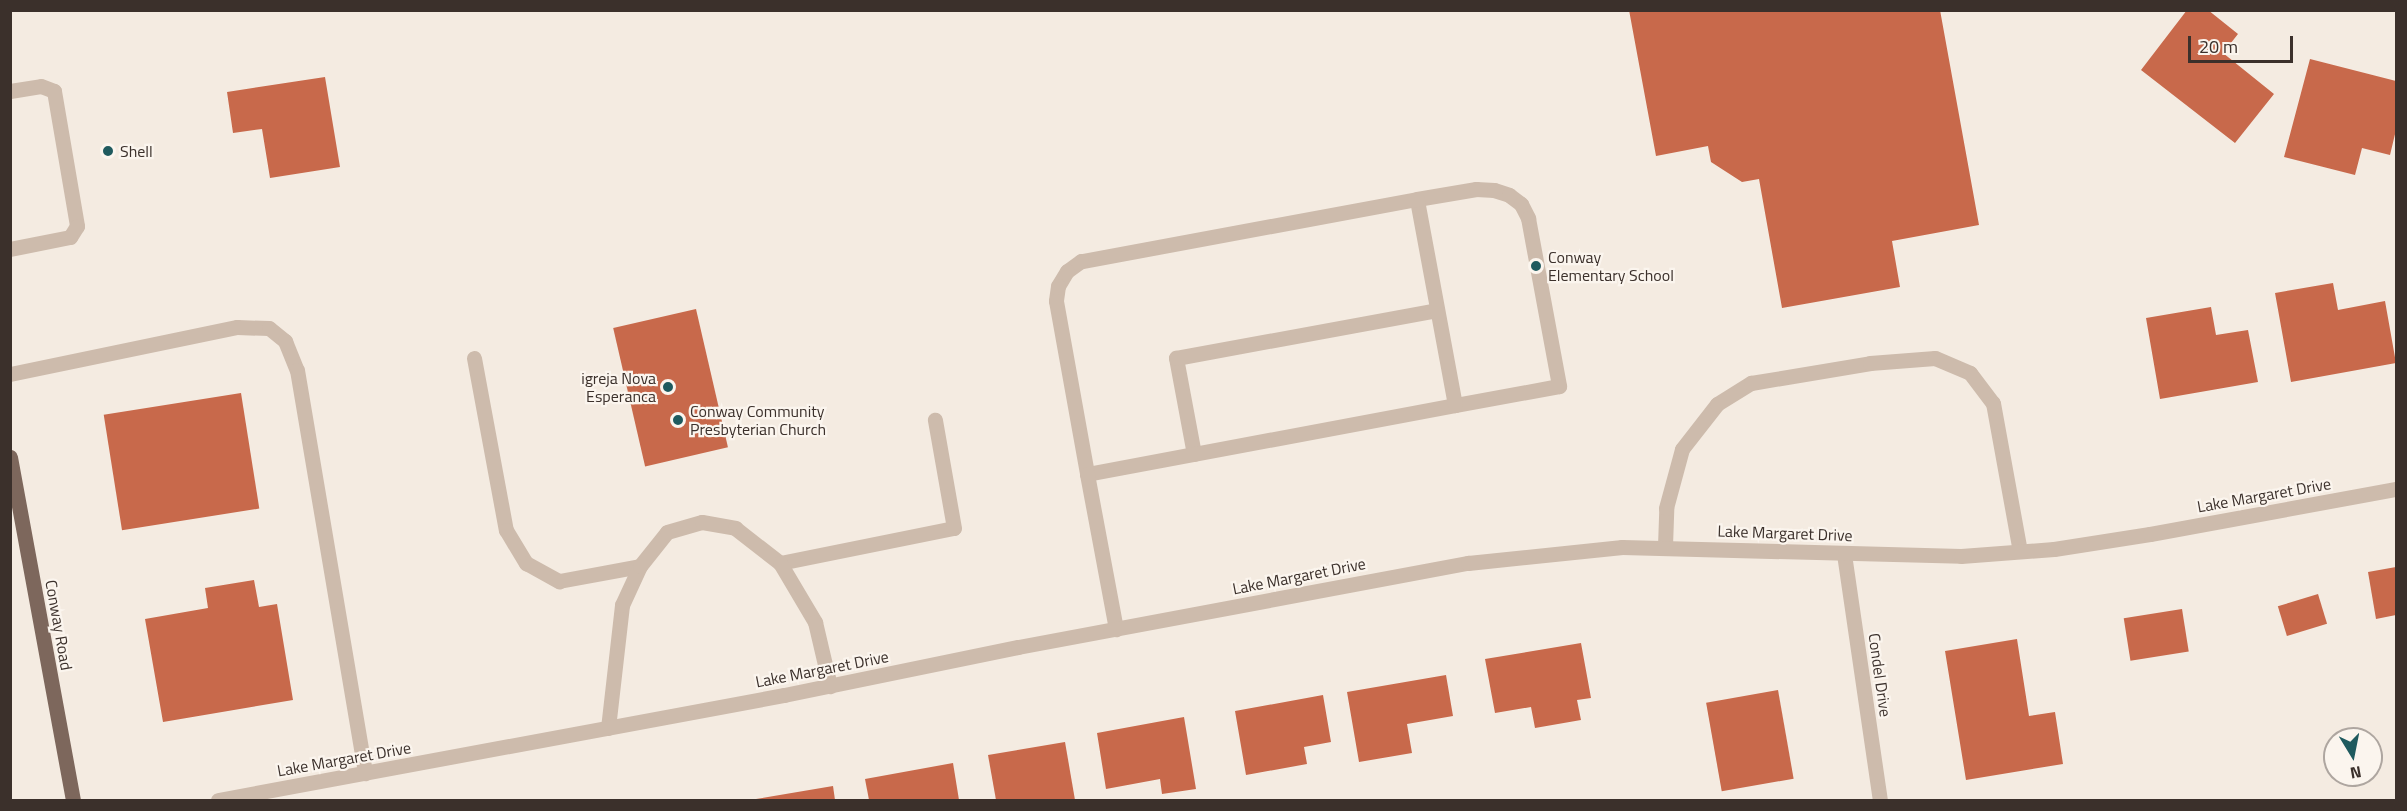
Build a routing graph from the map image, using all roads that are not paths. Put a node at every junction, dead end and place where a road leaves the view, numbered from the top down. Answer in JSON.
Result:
{"nodes":[{"id":1,"x":10,"y":91,"type":"edge"},
{"id":2,"x":1417,"y":199,"type":"junction"},
{"id":3,"x":10,"y":249,"type":"edge"},
{"id":4,"x":1437,"y":310,"type":"junction"},
{"id":5,"x":474,"y":358,"type":"dead end"},
{"id":6,"x":10,"y":374,"type":"edge"},
{"id":7,"x":1455,"y":405,"type":"junction"},
{"id":8,"x":935,"y":420,"type":"dead end"},
{"id":9,"x":1194,"y":454,"type":"junction"},
{"id":10,"x":10,"y":457,"type":"edge"},
{"id":11,"x":1087,"y":474,"type":"junction"},
{"id":12,"x":2397,"y":489,"type":"edge"},
{"id":13,"x":1665,"y":546,"type":"junction"},
{"id":14,"x":2020,"y":551,"type":"junction"},
{"id":15,"x":1844,"y":554,"type":"junction"},
{"id":16,"x":780,"y":563,"type":"junction"},
{"id":17,"x":640,"y":566,"type":"junction"},
{"id":18,"x":1116,"y":629,"type":"junction"},
{"id":19,"x":830,"y":686,"type":"junction"},
{"id":20,"x":608,"y":728,"type":"junction"},
{"id":21,"x":365,"y":773,"type":"junction"},
{"id":22,"x":73,"y":801,"type":"edge"},
{"id":23,"x":218,"y":801,"type":"edge"},
{"id":24,"x":1880,"y":801,"type":"edge"}],
"edges":[{"from":1,"to":3,"type":"street"},
{"from":2,"to":4,"type":"street"},
{"from":2,"to":7,"type":"street"},
{"from":2,"to":11,"type":"street"},
{"from":4,"to":7,"type":"street"},
{"from":4,"to":9,"type":"street"},
{"from":5,"to":17,"type":"street"},
{"from":6,"to":21,"type":"street"},
{"from":7,"to":9,"type":"street"},
{"from":8,"to":16,"type":"street"},
{"from":9,"to":11,"type":"street"},
{"from":10,"to":22,"type":"main road","name":"Conway Road"},
{"from":11,"to":18,"type":"street"},
{"from":12,"to":14,"type":"street","name":"Lake Margaret Drive"},
{"from":13,"to":14,"type":"street"},
{"from":13,"to":15,"type":"street","name":"Lake Margaret Drive"},
{"from":13,"to":18,"type":"street","name":"Lake Margaret Drive"},
{"from":14,"to":15,"type":"street","name":"Lake Margaret Drive"},
{"from":15,"to":24,"type":"street","name":"Condel Drive"},
{"from":16,"to":17,"type":"street"},
{"from":16,"to":19,"type":"street"},
{"from":17,"to":20,"type":"street"},
{"from":18,"to":19,"type":"street","name":"Lake Margaret Drive"},
{"from":19,"to":20,"type":"street","name":"Lake Margaret Drive"},
{"from":20,"to":21,"type":"street","name":"Lake Margaret Drive"},
{"from":21,"to":23,"type":"street","name":"Lake Margaret Drive"}]}
